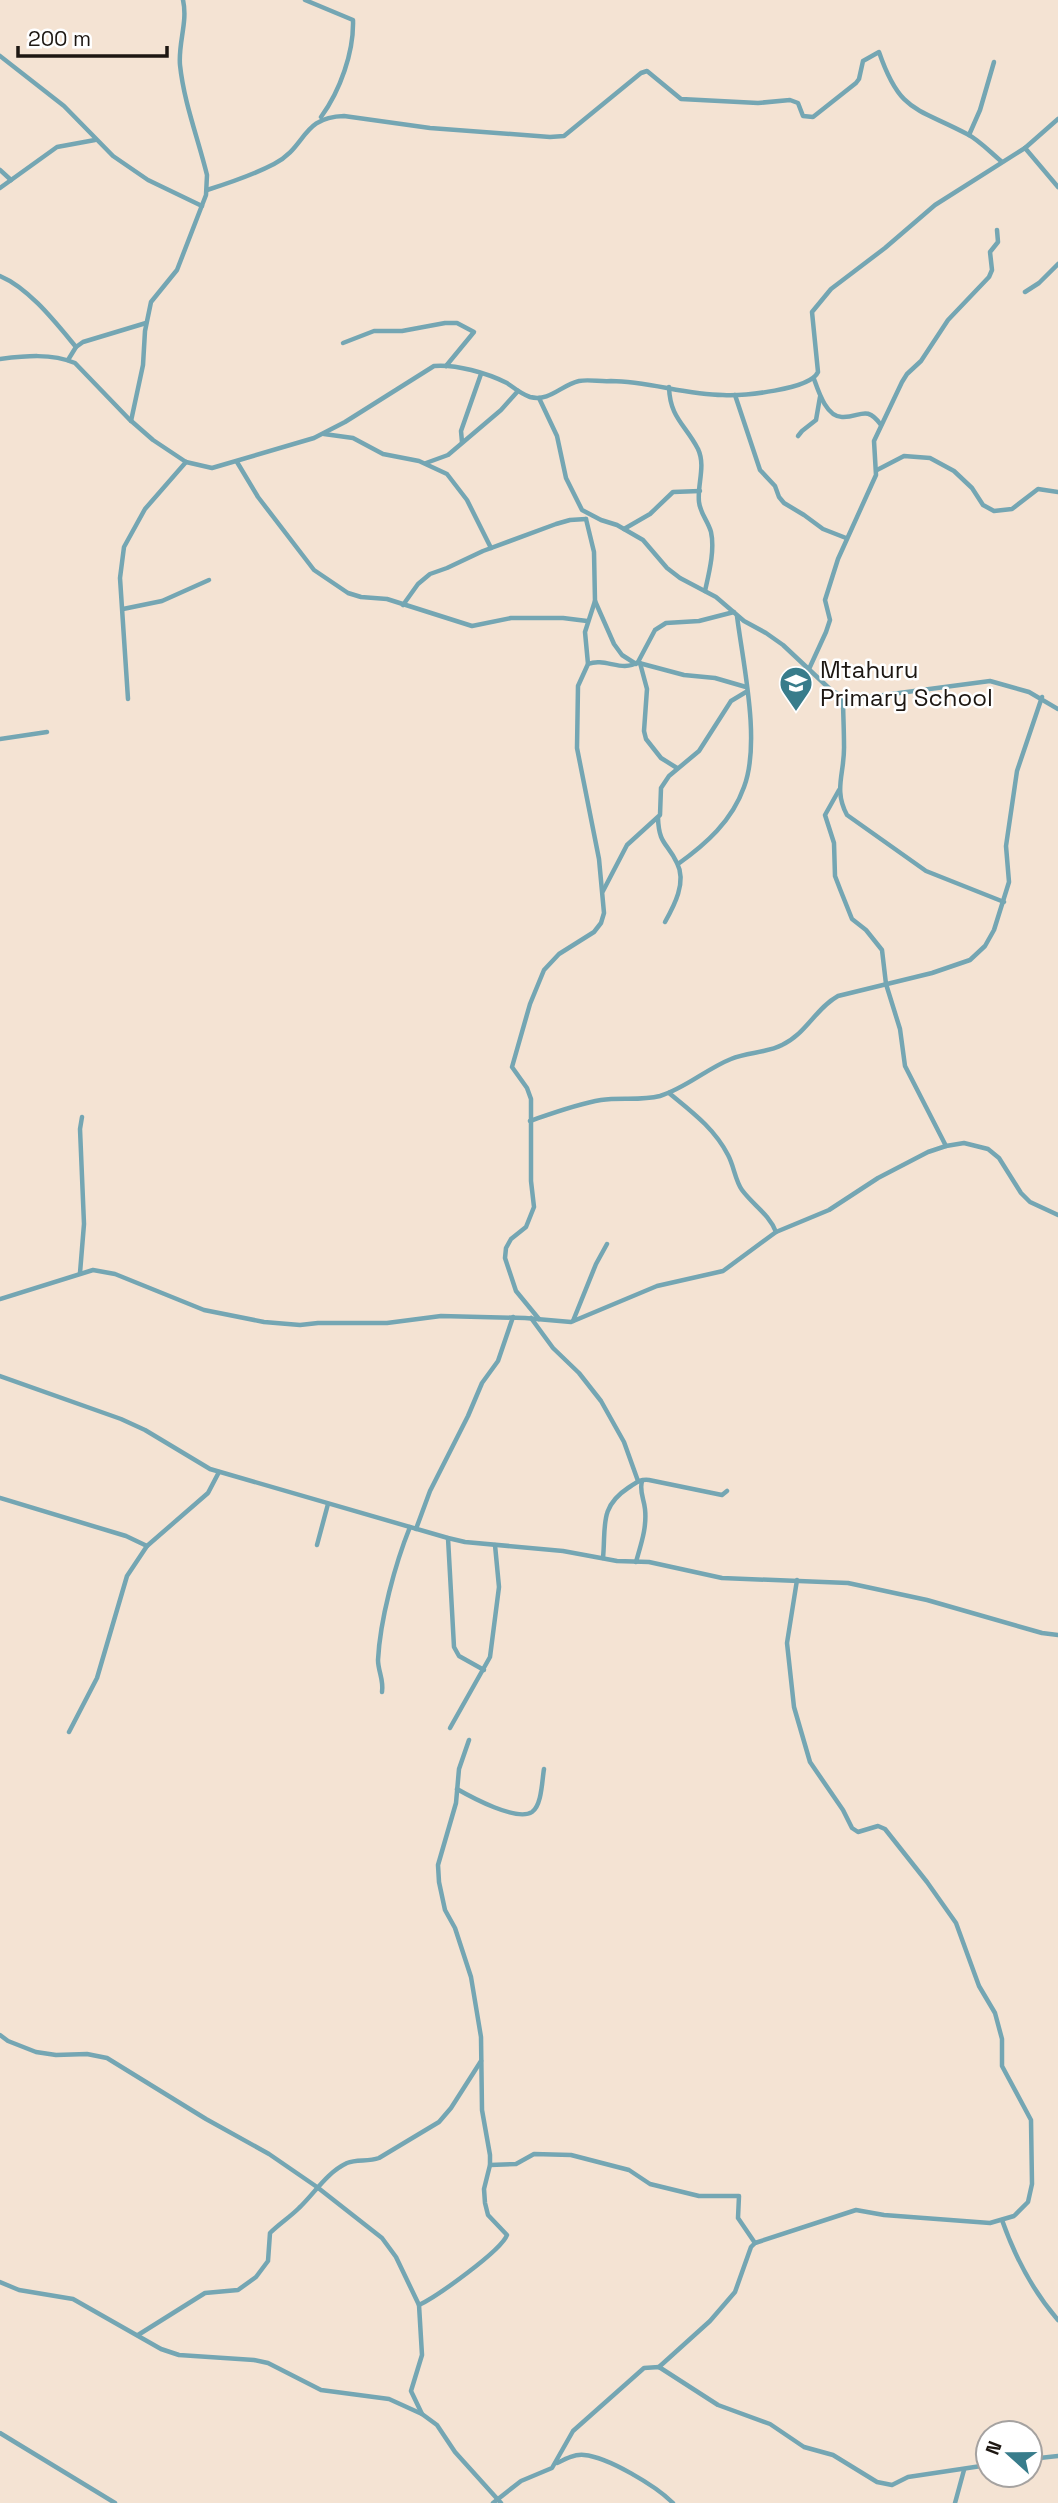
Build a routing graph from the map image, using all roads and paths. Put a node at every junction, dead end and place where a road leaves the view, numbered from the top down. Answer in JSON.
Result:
{"nodes":[{"id":1,"x":183,"y":0,"type":"edge"},
{"id":2,"x":305,"y":0,"type":"edge"},
{"id":3,"x":0,"y":55,"type":"edge"},
{"id":4,"x":994,"y":62,"type":"dead end"},
{"id":5,"x":1058,"y":118,"type":"edge"},
{"id":6,"x":320,"y":119,"type":"junction"},
{"id":7,"x":969,"y":135,"type":"junction"},
{"id":8,"x":95,"y":140,"type":"junction"},
{"id":9,"x":1025,"y":148,"type":"junction"},
{"id":10,"x":1002,"y":162,"type":"junction"},
{"id":11,"x":0,"y":170,"type":"edge"},
{"id":12,"x":11,"y":180,"type":"junction"},
{"id":13,"x":1058,"y":187,"type":"edge"},
{"id":14,"x":0,"y":188,"type":"edge"},
{"id":15,"x":207,"y":190,"type":"junction"},
{"id":16,"x":202,"y":206,"type":"junction"},
{"id":17,"x":997,"y":230,"type":"dead end"},
{"id":18,"x":1058,"y":264,"type":"edge"},
{"id":19,"x":0,"y":276,"type":"edge"},
{"id":20,"x":1025,"y":292,"type":"dead end"},
{"id":21,"x":146,"y":323,"type":"junction"},
{"id":22,"x":342,"y":343,"type":"dead end"},
{"id":23,"x":76,"y":347,"type":"junction"},
{"id":24,"x":0,"y":359,"type":"edge"},
{"id":25,"x":68,"y":360,"type":"junction"},
{"id":26,"x":446,"y":366,"type":"junction"},
{"id":27,"x":481,"y":374,"type":"junction"},
{"id":28,"x":814,"y":379,"type":"junction"},
{"id":29,"x":669,"y":387,"type":"junction"},
{"id":30,"x":518,"y":391,"type":"junction"},
{"id":31,"x":735,"y":395,"type":"junction"},
{"id":32,"x":820,"y":396,"type":"junction"},
{"id":33,"x":539,"y":398,"type":"junction"},
{"id":34,"x":131,"y":421,"type":"junction"},
{"id":35,"x":881,"y":425,"type":"junction"},
{"id":36,"x":323,"y":434,"type":"junction"},
{"id":37,"x":799,"y":436,"type":"dead end"},
{"id":38,"x":462,"y":443,"type":"junction"},
{"id":39,"x":186,"y":462,"type":"junction"},
{"id":40,"x":237,"y":462,"type":"junction"},
{"id":41,"x":424,"y":463,"type":"junction"},
{"id":42,"x":877,"y":470,"type":"junction"},
{"id":43,"x":700,"y":491,"type":"junction"},
{"id":44,"x":1058,"y":492,"type":"edge"},
{"id":45,"x":584,"y":511,"type":"junction"},
{"id":46,"x":586,"y":519,"type":"junction"},
{"id":47,"x":624,"y":529,"type":"junction"},
{"id":48,"x":846,"y":538,"type":"junction"},
{"id":49,"x":491,"y":548,"type":"junction"},
{"id":50,"x":209,"y":580,"type":"dead end"},
{"id":51,"x":705,"y":591,"type":"junction"},
{"id":52,"x":595,"y":600,"type":"junction"},
{"id":53,"x":403,"y":605,"type":"junction"},
{"id":54,"x":122,"y":610,"type":"junction"},
{"id":55,"x":735,"y":614,"type":"junction"},
{"id":56,"x":587,"y":621,"type":"junction"},
{"id":57,"x":638,"y":663,"type":"junction"},
{"id":58,"x":588,"y":664,"type":"junction"},
{"id":59,"x":808,"y":669,"type":"junction"},
{"id":60,"x":746,"y":689,"type":"junction"},
{"id":61,"x":843,"y":696,"type":"junction"},
{"id":62,"x":1042,"y":697,"type":"junction"},
{"id":63,"x":128,"y":699,"type":"dead end"},
{"id":64,"x":1058,"y":709,"type":"edge"},
{"id":65,"x":47,"y":732,"type":"dead end"},
{"id":66,"x":0,"y":739,"type":"edge"},
{"id":67,"x":677,"y":768,"type":"junction"},
{"id":68,"x":839,"y":790,"type":"junction"},
{"id":69,"x":658,"y":817,"type":"junction"},
{"id":70,"x":678,"y":864,"type":"junction"},
{"id":71,"x":602,"y":891,"type":"junction"},
{"id":72,"x":1004,"y":902,"type":"junction"},
{"id":73,"x":665,"y":922,"type":"dead end"},
{"id":74,"x":886,"y":984,"type":"junction"},
{"id":75,"x":668,"y":1093,"type":"junction"},
{"id":76,"x":82,"y":1117,"type":"dead end"},
{"id":77,"x":530,"y":1121,"type":"junction"},
{"id":78,"x":946,"y":1146,"type":"junction"},
{"id":79,"x":1058,"y":1215,"type":"edge"},
{"id":80,"x":776,"y":1232,"type":"junction"},
{"id":81,"x":607,"y":1244,"type":"dead end"},
{"id":82,"x":80,"y":1273,"type":"junction"},
{"id":83,"x":0,"y":1299,"type":"edge"},
{"id":84,"x":513,"y":1317,"type":"junction"},
{"id":85,"x":531,"y":1318,"type":"junction"},
{"id":86,"x":540,"y":1320,"type":"junction"},
{"id":87,"x":573,"y":1321,"type":"junction"},
{"id":88,"x":0,"y":1377,"type":"edge"},
{"id":89,"x":219,"y":1472,"type":"junction"},
{"id":90,"x":640,"y":1480,"type":"junction"},
{"id":91,"x":727,"y":1491,"type":"dead end"},
{"id":92,"x":0,"y":1498,"type":"edge"},
{"id":93,"x":328,"y":1504,"type":"junction"},
{"id":94,"x":410,"y":1527,"type":"junction"},
{"id":95,"x":416,"y":1529,"type":"junction"},
{"id":96,"x":448,"y":1538,"type":"junction"},
{"id":97,"x":317,"y":1545,"type":"dead end"},
{"id":98,"x":495,"y":1545,"type":"junction"},
{"id":99,"x":147,"y":1546,"type":"junction"},
{"id":100,"x":603,"y":1558,"type":"junction"},
{"id":101,"x":636,"y":1562,"type":"junction"},
{"id":102,"x":797,"y":1580,"type":"junction"},
{"id":103,"x":1058,"y":1635,"type":"edge"},
{"id":104,"x":484,"y":1670,"type":"junction"},
{"id":105,"x":382,"y":1692,"type":"dead end"},
{"id":106,"x":450,"y":1728,"type":"dead end"},
{"id":107,"x":69,"y":1732,"type":"dead end"},
{"id":108,"x":469,"y":1740,"type":"dead end"},
{"id":109,"x":544,"y":1769,"type":"dead end"},
{"id":110,"x":456,"y":1789,"type":"junction"},
{"id":111,"x":0,"y":2035,"type":"edge"},
{"id":112,"x":481,"y":2061,"type":"junction"},
{"id":113,"x":490,"y":2165,"type":"junction"},
{"id":114,"x":317,"y":2187,"type":"junction"},
{"id":115,"x":1002,"y":2220,"type":"junction"},
{"id":116,"x":755,"y":2243,"type":"junction"},
{"id":117,"x":0,"y":2282,"type":"edge"},
{"id":118,"x":419,"y":2305,"type":"junction"},
{"id":119,"x":1058,"y":2320,"type":"edge"},
{"id":120,"x":138,"y":2335,"type":"junction"},
{"id":121,"x":659,"y":2367,"type":"junction"},
{"id":122,"x":422,"y":2414,"type":"junction"},
{"id":123,"x":0,"y":2433,"type":"edge"},
{"id":124,"x":556,"y":2463,"type":"junction"},
{"id":125,"x":974,"y":2468,"type":"edge"},
{"id":126,"x":964,"y":2470,"type":"junction"},
{"id":127,"x":496,"y":2502,"type":"edge"},
{"id":128,"x":116,"y":2503,"type":"edge"},
{"id":129,"x":673,"y":2503,"type":"edge"},
{"id":130,"x":955,"y":2503,"type":"edge"}],
"edges":[{"from":1,"to":15,"type":"street"},
{"from":2,"to":6,"type":"street"},
{"from":3,"to":8,"type":"street"},
{"from":4,"to":7,"type":"street"},
{"from":5,"to":9,"type":"street"},
{"from":6,"to":7,"type":"street"},
{"from":6,"to":15,"type":"street"},
{"from":7,"to":10,"type":"street"},
{"from":8,"to":12,"type":"street"},
{"from":8,"to":16,"type":"street"},
{"from":9,"to":10,"type":"street"},
{"from":9,"to":13,"type":"street"},
{"from":10,"to":28,"type":"street"},
{"from":11,"to":12,"type":"street"},
{"from":12,"to":14,"type":"street"},
{"from":15,"to":16,"type":"street"},
{"from":16,"to":21,"type":"street"},
{"from":17,"to":35,"type":"street"},
{"from":18,"to":20,"type":"street"},
{"from":19,"to":23,"type":"street"},
{"from":21,"to":23,"type":"street"},
{"from":21,"to":34,"type":"street"},
{"from":22,"to":26,"type":"street"},
{"from":23,"to":25,"type":"street"},
{"from":24,"to":25,"type":"street"},
{"from":25,"to":34,"type":"street"},
{"from":26,"to":27,"type":"street"},
{"from":26,"to":36,"type":"street"},
{"from":27,"to":30,"type":"street"},
{"from":27,"to":38,"type":"street"},
{"from":28,"to":31,"type":"street"},
{"from":28,"to":32,"type":"street"},
{"from":29,"to":31,"type":"street"},
{"from":29,"to":33,"type":"street"},
{"from":29,"to":43,"type":"street"},
{"from":30,"to":33,"type":"street"},
{"from":30,"to":38,"type":"street"},
{"from":31,"to":48,"type":"street"},
{"from":32,"to":35,"type":"street"},
{"from":32,"to":37,"type":"street"},
{"from":33,"to":45,"type":"street"},
{"from":34,"to":39,"type":"street"},
{"from":35,"to":42,"type":"street"},
{"from":36,"to":40,"type":"street"},
{"from":36,"to":41,"type":"street"},
{"from":38,"to":41,"type":"street"},
{"from":39,"to":40,"type":"street"},
{"from":39,"to":54,"type":"street"},
{"from":40,"to":53,"type":"street"},
{"from":41,"to":49,"type":"street"},
{"from":42,"to":44,"type":"street"},
{"from":42,"to":48,"type":"street"},
{"from":43,"to":47,"type":"street"},
{"from":43,"to":51,"type":"street"},
{"from":45,"to":46,"type":"street"},
{"from":45,"to":47,"type":"street"},
{"from":46,"to":49,"type":"street"},
{"from":46,"to":52,"type":"street"},
{"from":47,"to":51,"type":"street"},
{"from":48,"to":59,"type":"street"},
{"from":49,"to":53,"type":"street"},
{"from":50,"to":54,"type":"street"},
{"from":51,"to":55,"type":"street"},
{"from":52,"to":56,"type":"street"},
{"from":52,"to":57,"type":"street"},
{"from":53,"to":56,"type":"street"},
{"from":54,"to":63,"type":"street"},
{"from":55,"to":57,"type":"street"},
{"from":55,"to":59,"type":"street"},
{"from":55,"to":60,"type":"street"},
{"from":56,"to":58,"type":"street"},
{"from":57,"to":58,"type":"street"},
{"from":57,"to":60,"type":"street"},
{"from":57,"to":67,"type":"street"},
{"from":58,"to":71,"type":"street"},
{"from":59,"to":61,"type":"street"},
{"from":60,"to":67,"type":"street"},
{"from":60,"to":70,"type":"street"},
{"from":61,"to":62,"type":"street"},
{"from":61,"to":68,"type":"street"},
{"from":62,"to":64,"type":"street"},
{"from":62,"to":72,"type":"street"},
{"from":65,"to":66,"type":"street"},
{"from":67,"to":69,"type":"street"},
{"from":68,"to":72,"type":"street"},
{"from":68,"to":74,"type":"street"},
{"from":69,"to":70,"type":"street"},
{"from":69,"to":71,"type":"street"},
{"from":70,"to":73,"type":"street"},
{"from":71,"to":77,"type":"street"},
{"from":72,"to":74,"type":"street"},
{"from":74,"to":75,"type":"street"},
{"from":74,"to":78,"type":"street"},
{"from":75,"to":77,"type":"street"},
{"from":75,"to":80,"type":"street"},
{"from":76,"to":82,"type":"street"},
{"from":77,"to":86,"type":"street"},
{"from":78,"to":79,"type":"street"},
{"from":78,"to":80,"type":"street"},
{"from":80,"to":87,"type":"street"},
{"from":81,"to":87,"type":"street"},
{"from":82,"to":83,"type":"street"},
{"from":82,"to":84,"type":"street"},
{"from":84,"to":85,"type":"street"},
{"from":84,"to":95,"type":"street"},
{"from":85,"to":86,"type":"street"},
{"from":85,"to":90,"type":"street"},
{"from":86,"to":87,"type":"street"},
{"from":88,"to":89,"type":"street"},
{"from":89,"to":93,"type":"street"},
{"from":89,"to":99,"type":"street"},
{"from":90,"to":91,"type":"street"},
{"from":90,"to":100,"type":"street"},
{"from":90,"to":101,"type":"street"},
{"from":92,"to":99,"type":"street"},
{"from":93,"to":94,"type":"street"},
{"from":93,"to":97,"type":"street"},
{"from":94,"to":95,"type":"street"},
{"from":94,"to":105,"type":"street"},
{"from":95,"to":96,"type":"street"},
{"from":96,"to":98,"type":"street"},
{"from":96,"to":104,"type":"street"},
{"from":98,"to":100,"type":"street"},
{"from":98,"to":104,"type":"street"},
{"from":99,"to":107,"type":"street"},
{"from":100,"to":101,"type":"street"},
{"from":101,"to":102,"type":"street"},
{"from":102,"to":103,"type":"street"},
{"from":102,"to":115,"type":"street"},
{"from":104,"to":106,"type":"street"},
{"from":108,"to":110,"type":"street"},
{"from":109,"to":110,"type":"street"},
{"from":110,"to":112,"type":"street"},
{"from":111,"to":114,"type":"street"},
{"from":112,"to":113,"type":"street"},
{"from":112,"to":114,"type":"street"},
{"from":113,"to":116,"type":"street"},
{"from":113,"to":118,"type":"street"},
{"from":114,"to":118,"type":"street"},
{"from":114,"to":120,"type":"street"},
{"from":115,"to":116,"type":"street"},
{"from":115,"to":119,"type":"street"},
{"from":116,"to":121,"type":"street"},
{"from":117,"to":120,"type":"street"},
{"from":118,"to":122,"type":"street"},
{"from":120,"to":122,"type":"street"},
{"from":121,"to":124,"type":"street"},
{"from":121,"to":126,"type":"street"},
{"from":122,"to":127,"type":"street"},
{"from":123,"to":128,"type":"street"},
{"from":124,"to":127,"type":"street"},
{"from":124,"to":129,"type":"street"},
{"from":125,"to":126,"type":"street"},
{"from":126,"to":130,"type":"street"}]}
